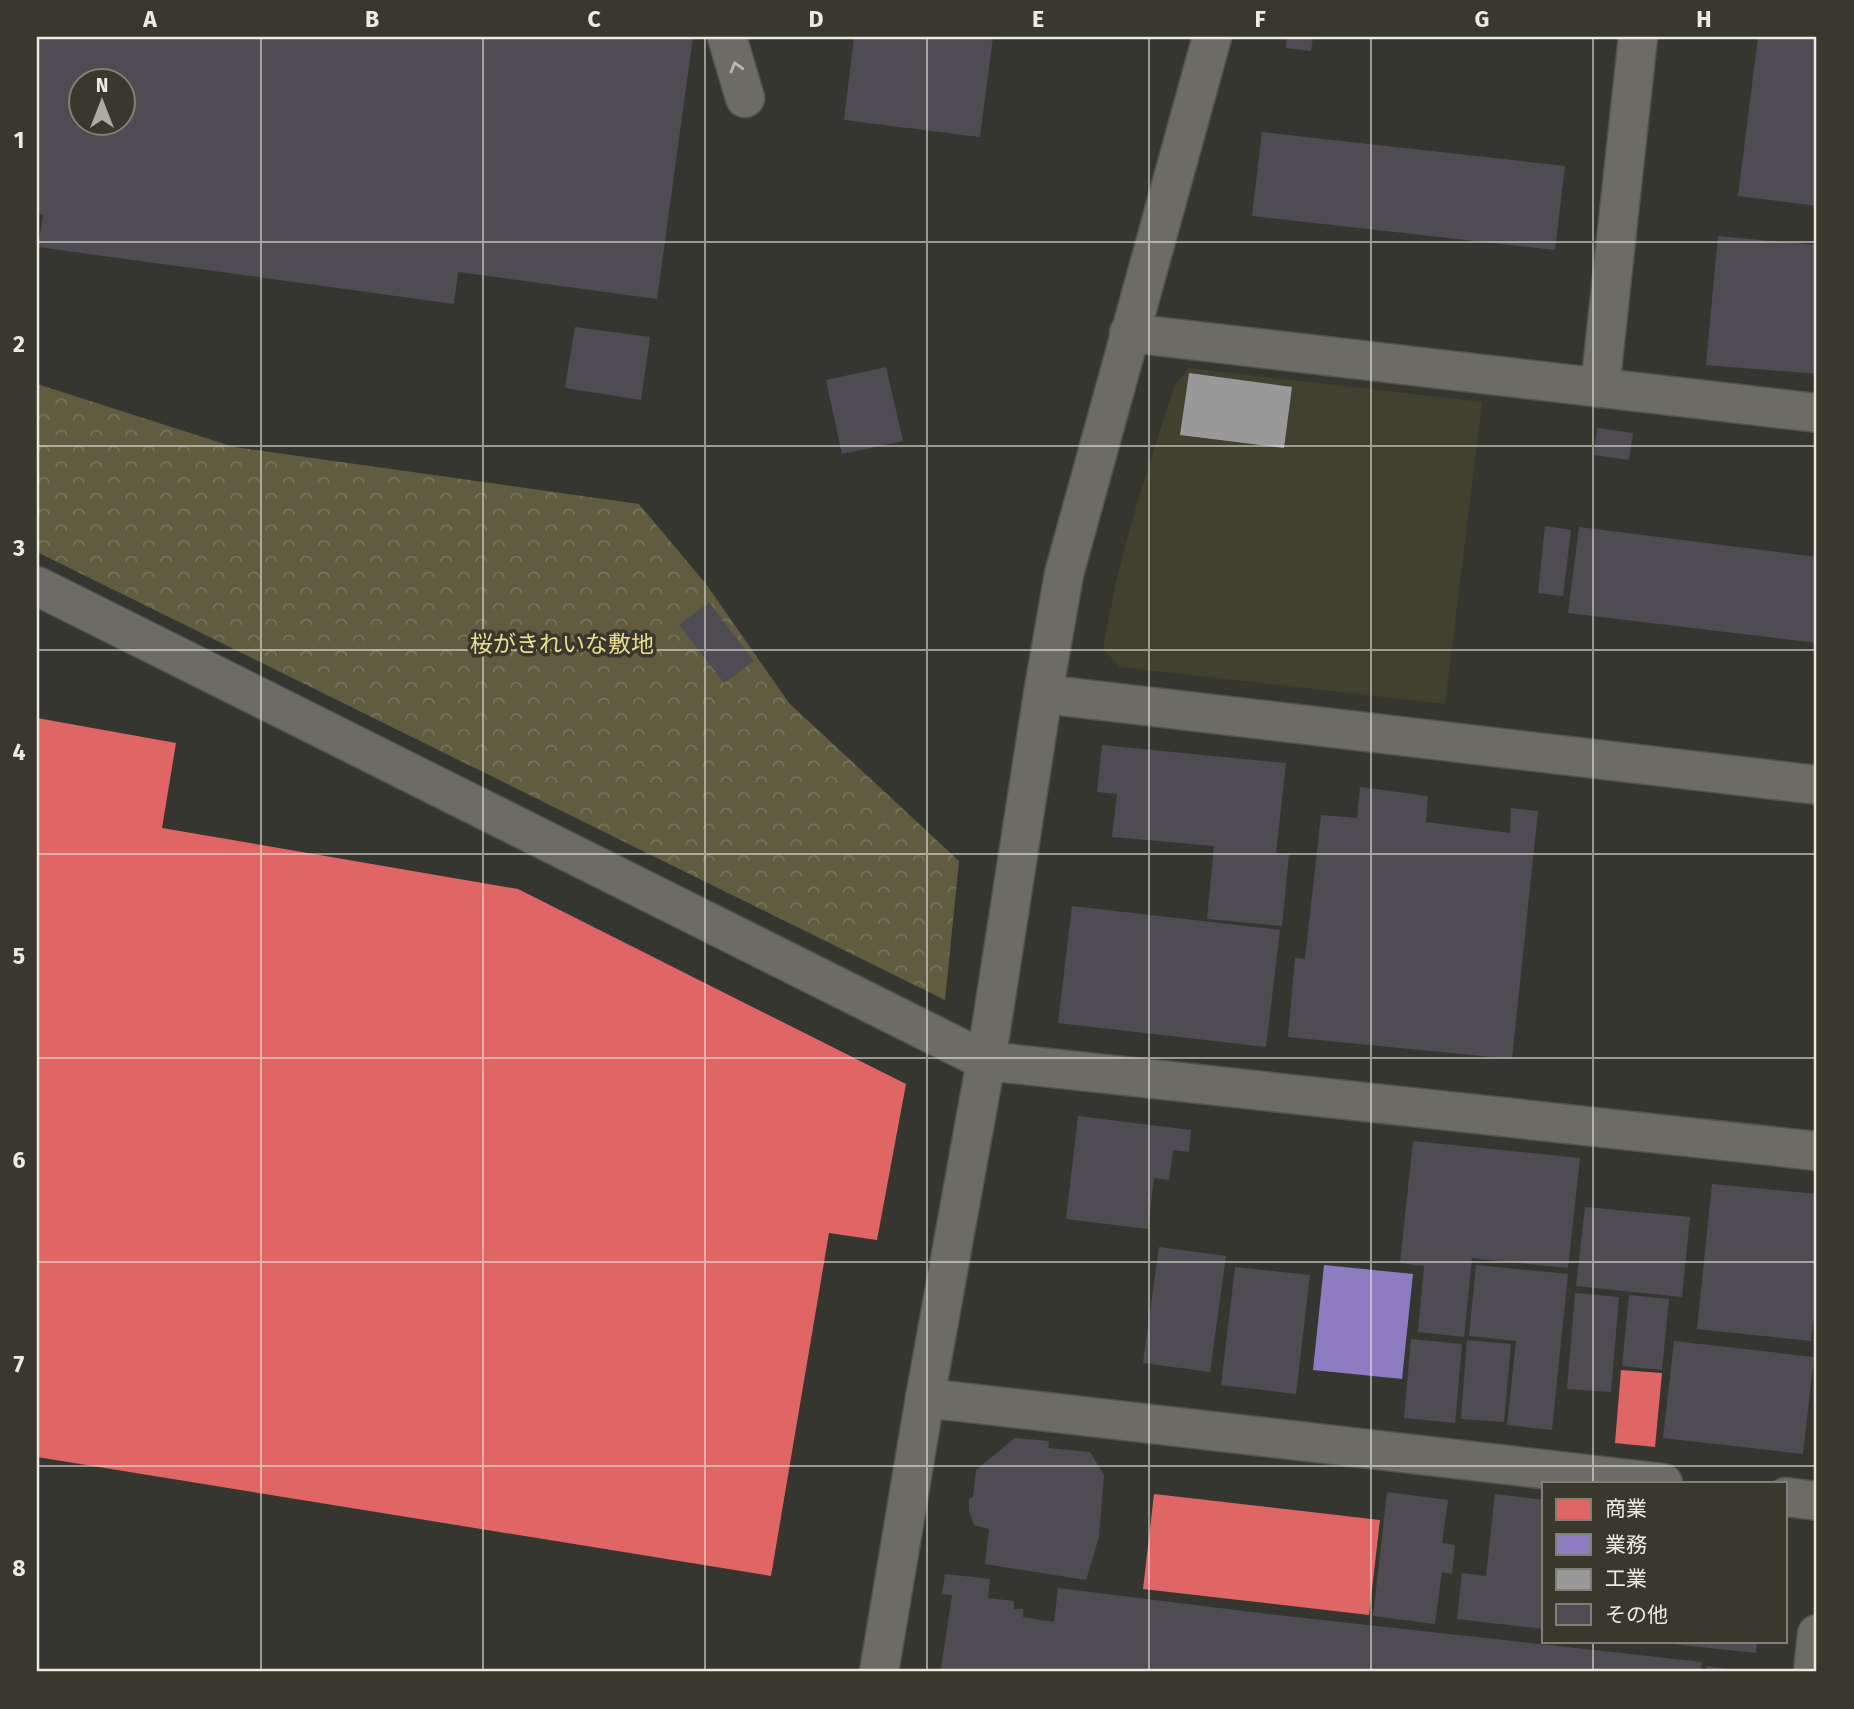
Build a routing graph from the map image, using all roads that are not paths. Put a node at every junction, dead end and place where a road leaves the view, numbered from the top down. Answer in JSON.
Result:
{"nodes":[{"id":1,"x":727,"y":37,"type":"edge"},
{"id":2,"x":1212,"y":37,"type":"edge"},
{"id":3,"x":1638,"y":37,"type":"edge"},
{"id":4,"x":744,"y":98,"type":"dead end"},
{"id":5,"x":1129,"y":333,"type":"junction"},
{"id":6,"x":1600,"y":388,"type":"junction"},
{"id":7,"x":1817,"y":413,"type":"edge"},
{"id":8,"x":37,"y":586,"type":"edge"},
{"id":9,"x":1043,"y":694,"type":"junction"},
{"id":10,"x":1817,"y":785,"type":"edge"},
{"id":11,"x":986,"y":1061,"type":"junction"},
{"id":12,"x":1817,"y":1152,"type":"edge"},
{"id":13,"x":925,"y":1398,"type":"junction"},
{"id":14,"x":1654,"y":1482,"type":"edge"},
{"id":15,"x":1787,"y":1497,"type":"edge"},
{"id":16,"x":1817,"y":1501,"type":"edge"},
{"id":17,"x":1817,"y":1634,"type":"edge"},
{"id":18,"x":878,"y":1672,"type":"edge"},
{"id":19,"x":1813,"y":1672,"type":"edge"}],
"edges":[{"from":4,"to":1,"type":"street","one_way":true},
{"from":2,"to":5,"type":"street"},
{"from":3,"to":6,"type":"street"},
{"from":5,"to":6,"type":"street"},
{"from":5,"to":9,"type":"street"},
{"from":6,"to":7,"type":"street"},
{"from":8,"to":11,"type":"street"},
{"from":9,"to":10,"type":"street"},
{"from":9,"to":11,"type":"street"},
{"from":11,"to":12,"type":"street"},
{"from":11,"to":13,"type":"street"},
{"from":13,"to":14,"type":"street"},
{"from":13,"to":18,"type":"street"},
{"from":15,"to":16,"type":"street"},
{"from":17,"to":19,"type":"street"}]}
